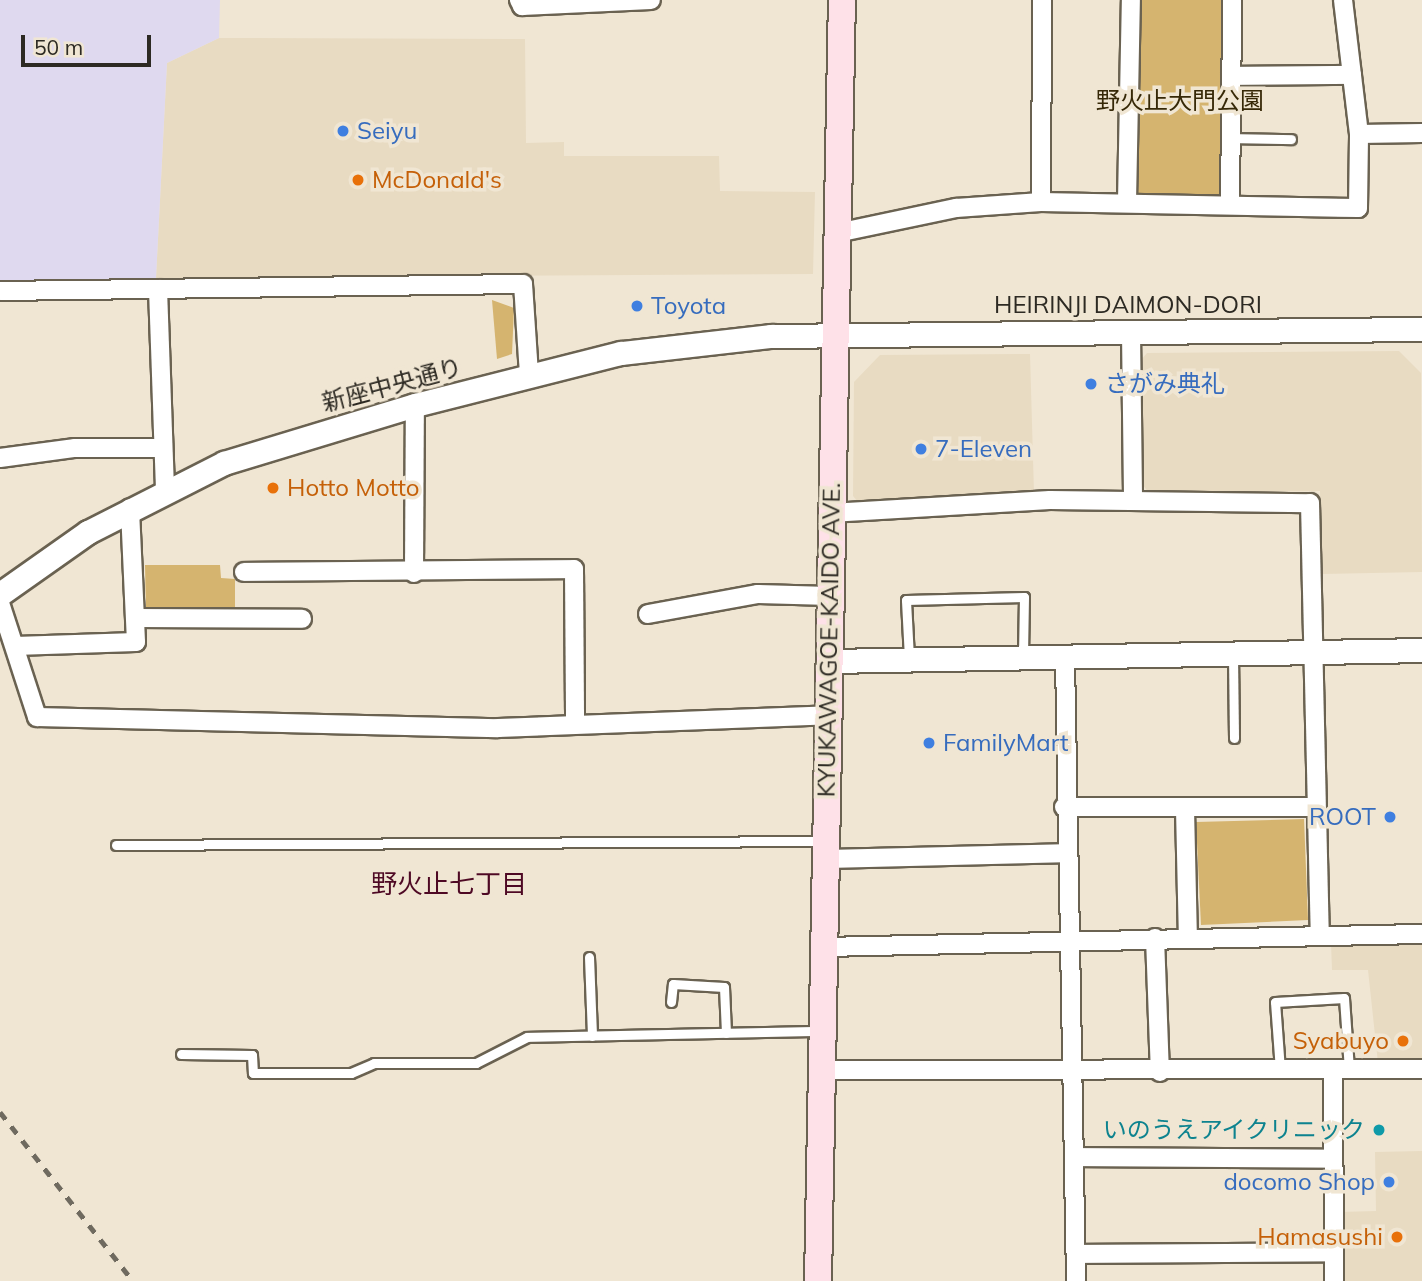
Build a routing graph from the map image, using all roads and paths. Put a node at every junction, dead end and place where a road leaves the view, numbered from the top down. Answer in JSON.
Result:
{"nodes":[{"id":1,"x":519,"y":0,"type":"edge"},
{"id":2,"x":651,"y":0,"type":"edge"},
{"id":3,"x":842,"y":0,"type":"edge"},
{"id":4,"x":1042,"y":0,"type":"edge"},
{"id":5,"x":1131,"y":0,"type":"edge"},
{"id":6,"x":1232,"y":0,"type":"edge"},
{"id":7,"x":1343,"y":0,"type":"edge"},
{"id":8,"x":1352,"y":75,"type":"junction"},
{"id":9,"x":1231,"y":76,"type":"junction"},
{"id":10,"x":1422,"y":132,"type":"edge"},
{"id":11,"x":1359,"y":134,"type":"junction"},
{"id":12,"x":1230,"y":138,"type":"junction"},
{"id":13,"x":1291,"y":139,"type":"dead end"},
{"id":14,"x":1041,"y":202,"type":"junction"},
{"id":15,"x":1127,"y":202,"type":"junction"},
{"id":16,"x":1230,"y":205,"type":"junction"},
{"id":17,"x":837,"y":233,"type":"junction"},
{"id":18,"x":158,"y":289,"type":"junction"},
{"id":19,"x":0,"y":290,"type":"edge"},
{"id":20,"x":1422,"y":329,"type":"edge"},
{"id":21,"x":1131,"y":332,"type":"junction"},
{"id":22,"x":835,"y":334,"type":"junction"},
{"id":23,"x":529,"y":375,"type":"junction"},
{"id":24,"x":415,"y":405,"type":"junction"},
{"id":25,"x":159,"y":448,"type":"junction"},
{"id":26,"x":0,"y":458,"type":"edge"},
{"id":27,"x":166,"y":489,"type":"junction"},
{"id":28,"x":1133,"y":501,"type":"junction"},
{"id":29,"x":130,"y":508,"type":"junction"},
{"id":30,"x":831,"y":513,"type":"junction"},
{"id":31,"x":244,"y":572,"type":"dead end"},
{"id":32,"x":414,"y":573,"type":"junction"},
{"id":33,"x":0,"y":594,"type":"edge"},
{"id":34,"x":830,"y":596,"type":"junction"},
{"id":35,"x":0,"y":603,"type":"edge"},
{"id":36,"x":648,"y":614,"type":"dead end"},
{"id":37,"x":136,"y":618,"type":"junction"},
{"id":38,"x":302,"y":619,"type":"dead end"},
{"id":39,"x":15,"y":646,"type":"junction"},
{"id":40,"x":1422,"y":650,"type":"edge"},
{"id":41,"x":1313,"y":652,"type":"junction"},
{"id":42,"x":1233,"y":653,"type":"junction"},
{"id":43,"x":1023,"y":657,"type":"junction"},
{"id":44,"x":1065,"y":657,"type":"junction"},
{"id":45,"x":909,"y":659,"type":"junction"},
{"id":46,"x":830,"y":661,"type":"junction"},
{"id":47,"x":829,"y":715,"type":"junction"},
{"id":48,"x":575,"y":720,"type":"junction"},
{"id":49,"x":1234,"y":738,"type":"dead end"},
{"id":50,"x":1064,"y":807,"type":"junction"},
{"id":51,"x":1316,"y":807,"type":"junction"},
{"id":52,"x":1185,"y":808,"type":"junction"},
{"id":53,"x":116,"y":845,"type":"dead end"},
{"id":54,"x":826,"y":850,"type":"junction"},
{"id":55,"x":1064,"y":853,"type":"junction"},
{"id":56,"x":1422,"y":934,"type":"edge"},
{"id":57,"x":1320,"y":936,"type":"junction"},
{"id":58,"x":1188,"y":937,"type":"junction"},
{"id":59,"x":1155,"y":938,"type":"junction"},
{"id":60,"x":1066,"y":939,"type":"junction"},
{"id":61,"x":824,"y":947,"type":"junction"},
{"id":62,"x":589,"y":957,"type":"dead end"},
{"id":63,"x":671,"y":1002,"type":"dead end"},
{"id":64,"x":823,"y":1031,"type":"junction"},
{"id":65,"x":726,"y":1033,"type":"junction"},
{"id":66,"x":592,"y":1036,"type":"junction"},
{"id":67,"x":181,"y":1054,"type":"dead end"},
{"id":68,"x":1341,"y":1069,"type":"junction"},
{"id":69,"x":1422,"y":1069,"type":"edge"},
{"id":70,"x":822,"y":1070,"type":"junction"},
{"id":71,"x":1280,"y":1070,"type":"junction"},
{"id":72,"x":1160,"y":1072,"type":"junction"},
{"id":73,"x":1074,"y":1074,"type":"junction"},
{"id":74,"x":1075,"y":1157,"type":"junction"},
{"id":75,"x":1333,"y":1159,"type":"junction"},
{"id":76,"x":1334,"y":1252,"type":"junction"},
{"id":77,"x":1076,"y":1254,"type":"junction"},
{"id":78,"x":818,"y":1281,"type":"edge"},
{"id":79,"x":1076,"y":1281,"type":"edge"},
{"id":80,"x":1334,"y":1281,"type":"edge"}],
"edges":[{"from":1,"to":2,"type":"street"},
{"from":3,"to":17,"type":"main road","name":"KYUKAWAGOE-KAIDO AVE."},
{"from":4,"to":14,"type":"street"},
{"from":5,"to":15,"type":"street"},
{"from":6,"to":9,"type":"street"},
{"from":7,"to":8,"type":"street"},
{"from":8,"to":9,"type":"street"},
{"from":8,"to":11,"type":"street"},
{"from":9,"to":12,"type":"street"},
{"from":10,"to":11,"type":"street"},
{"from":11,"to":16,"type":"street"},
{"from":12,"to":13,"type":"lane"},
{"from":12,"to":16,"type":"street"},
{"from":14,"to":15,"type":"street"},
{"from":14,"to":17,"type":"street"},
{"from":15,"to":16,"type":"street"},
{"from":17,"to":22,"type":"main road","name":"KYUKAWAGOE-KAIDO AVE."},
{"from":18,"to":19,"type":"street"},
{"from":18,"to":23,"type":"street"},
{"from":18,"to":25,"type":"street"},
{"from":20,"to":21,"type":"street","name":"HEIRINJI DAIMON-DORI"},
{"from":21,"to":22,"type":"street","name":"HEIRINJI DAIMON-DORI"},
{"from":21,"to":28,"type":"street"},
{"from":22,"to":23,"type":"street","name":"新座中央通り"},
{"from":22,"to":30,"type":"main road","name":"KYUKAWAGOE-KAIDO AVE."},
{"from":23,"to":24,"type":"street","name":"新座中央通り"},
{"from":24,"to":27,"type":"street","name":"新座中央通り"},
{"from":24,"to":32,"type":"street"},
{"from":25,"to":26,"type":"street"},
{"from":25,"to":27,"type":"street"},
{"from":27,"to":29,"type":"street","name":"新座中央通り"},
{"from":28,"to":30,"type":"street"},
{"from":28,"to":41,"type":"street"},
{"from":29,"to":33,"type":"street","name":"新座中央通り"},
{"from":29,"to":37,"type":"street"},
{"from":30,"to":34,"type":"main road","name":"KYUKAWAGOE-KAIDO AVE."},
{"from":31,"to":32,"type":"street"},
{"from":32,"to":48,"type":"street"},
{"from":34,"to":36,"type":"street"},
{"from":34,"to":46,"type":"main road","name":"KYUKAWAGOE-KAIDO AVE."},
{"from":35,"to":39,"type":"street"},
{"from":37,"to":38,"type":"street"},
{"from":37,"to":39,"type":"street"},
{"from":39,"to":48,"type":"street"},
{"from":40,"to":41,"type":"street"},
{"from":41,"to":42,"type":"street"},
{"from":41,"to":51,"type":"street"},
{"from":42,"to":44,"type":"street"},
{"from":42,"to":49,"type":"lane"},
{"from":43,"to":44,"type":"street"},
{"from":43,"to":45,"type":"street"},
{"from":43,"to":45,"type":"lane"},
{"from":44,"to":50,"type":"street"},
{"from":45,"to":46,"type":"street"},
{"from":46,"to":47,"type":"main road","name":"KYUKAWAGOE-KAIDO AVE."},
{"from":47,"to":48,"type":"street"},
{"from":47,"to":54,"type":"main road","name":"KYUKAWAGOE-KAIDO AVE."},
{"from":50,"to":52,"type":"street"},
{"from":50,"to":55,"type":"street"},
{"from":51,"to":52,"type":"street"},
{"from":51,"to":57,"type":"street"},
{"from":52,"to":58,"type":"street"},
{"from":53,"to":54,"type":"lane"},
{"from":54,"to":55,"type":"street"},
{"from":54,"to":61,"type":"main road","name":"KYUKAWAGOE-KAIDO AVE."},
{"from":55,"to":60,"type":"street"},
{"from":56,"to":57,"type":"street"},
{"from":57,"to":58,"type":"street"},
{"from":58,"to":59,"type":"street"},
{"from":59,"to":60,"type":"street"},
{"from":59,"to":72,"type":"street"},
{"from":60,"to":61,"type":"street"},
{"from":60,"to":73,"type":"street"},
{"from":61,"to":64,"type":"main road","name":"KYUKAWAGOE-KAIDO AVE."},
{"from":62,"to":66,"type":"lane"},
{"from":63,"to":65,"type":"lane"},
{"from":64,"to":65,"type":"lane"},
{"from":64,"to":70,"type":"main road","name":"KYUKAWAGOE-KAIDO AVE."},
{"from":65,"to":66,"type":"lane"},
{"from":66,"to":67,"type":"lane"},
{"from":68,"to":69,"type":"street"},
{"from":68,"to":71,"type":"street"},
{"from":68,"to":71,"type":"lane"},
{"from":68,"to":75,"type":"street"},
{"from":70,"to":73,"type":"street"},
{"from":70,"to":78,"type":"main road","name":"KYUKAWAGOE-KAIDO AVE."},
{"from":71,"to":72,"type":"street"},
{"from":72,"to":73,"type":"street"},
{"from":73,"to":74,"type":"street"},
{"from":74,"to":75,"type":"street"},
{"from":74,"to":77,"type":"street"},
{"from":75,"to":76,"type":"street"},
{"from":76,"to":77,"type":"street"},
{"from":76,"to":80,"type":"street"},
{"from":77,"to":79,"type":"street"}]}
